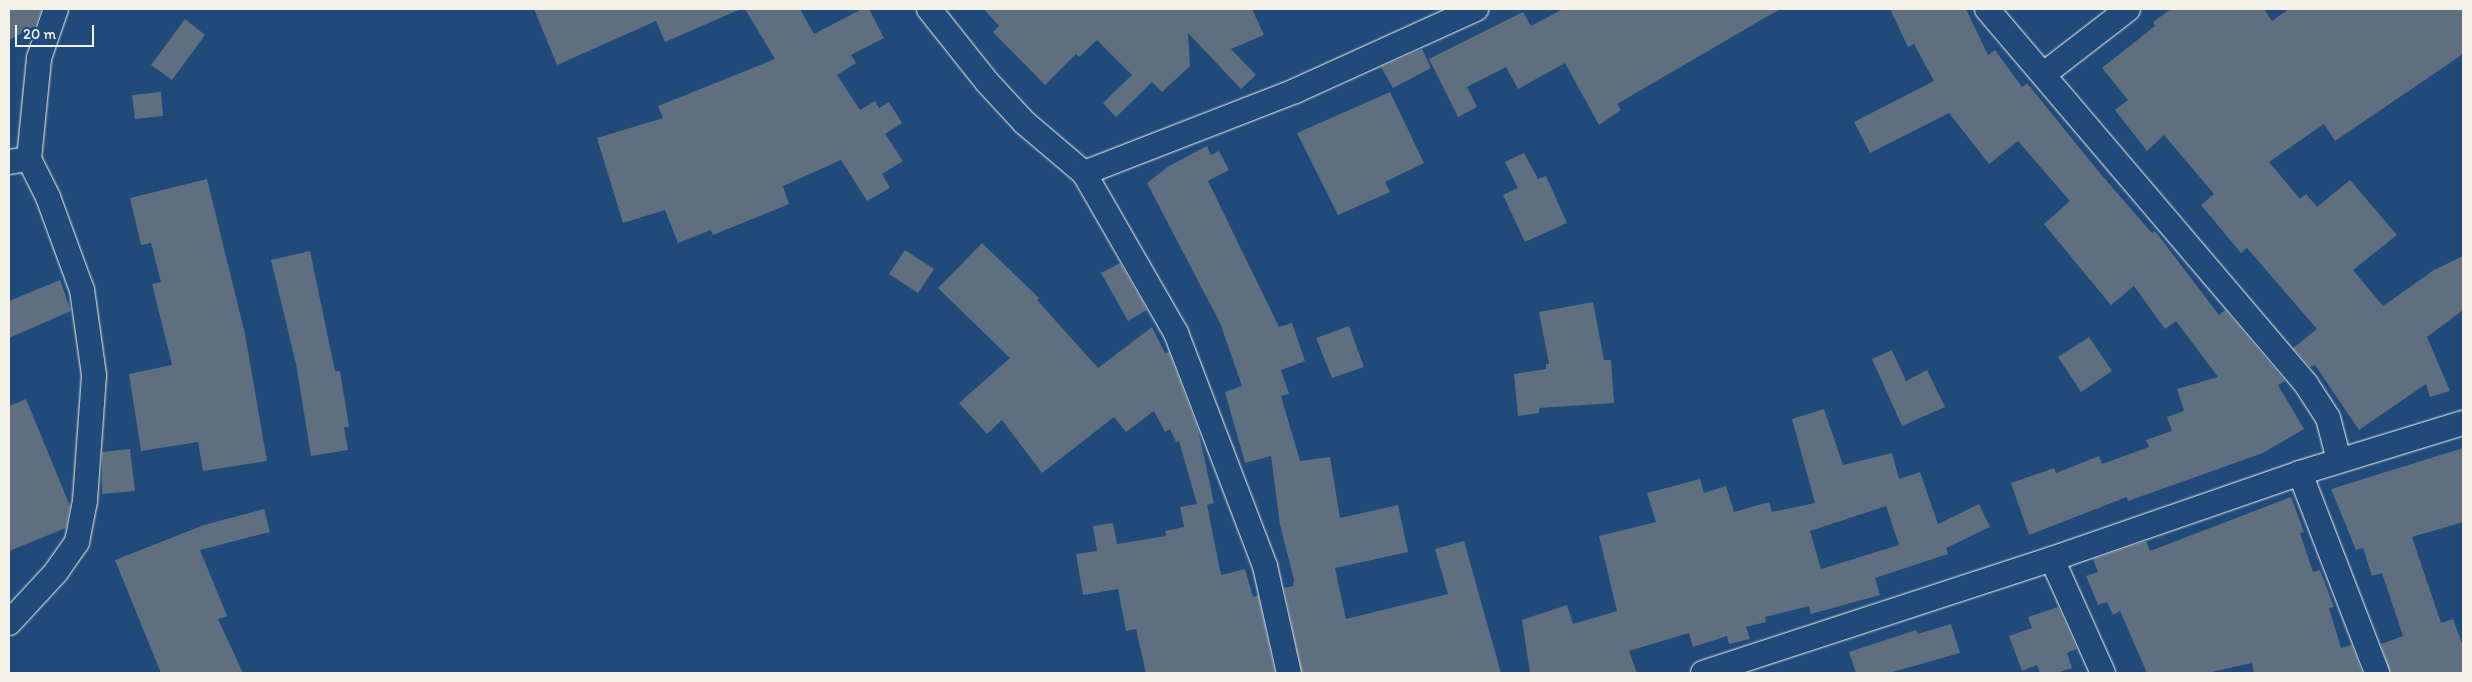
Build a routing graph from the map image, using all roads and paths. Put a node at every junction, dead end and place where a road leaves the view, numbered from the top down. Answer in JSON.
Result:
{"nodes":[{"id":1,"x":56,"y":9,"type":"edge"},
{"id":2,"x":929,"y":9,"type":"edge"},
{"id":3,"x":1476,"y":9,"type":"edge"},
{"id":4,"x":1987,"y":9,"type":"edge"},
{"id":5,"x":2128,"y":9,"type":"edge"},
{"id":6,"x":2044,"y":74,"type":"junction"},
{"id":7,"x":19,"y":160,"type":"edge"},
{"id":8,"x":1084,"y":173,"type":"junction"},
{"id":9,"x":2463,"y":423,"type":"edge"},
{"id":10,"x":2339,"y":460,"type":"junction"},
{"id":11,"x":2300,"y":472,"type":"junction"},
{"id":12,"x":2052,"y":559,"type":"junction"},
{"id":13,"x":9,"y":623,"type":"edge"},
{"id":14,"x":1289,"y":673,"type":"edge"},
{"id":15,"x":1703,"y":673,"type":"edge"},
{"id":16,"x":2103,"y":673,"type":"edge"},
{"id":17,"x":2377,"y":673,"type":"edge"}],
"edges":[{"from":1,"to":7,"type":"street"},
{"from":2,"to":8,"type":"street"},
{"from":3,"to":8,"type":"street"},
{"from":4,"to":6,"type":"street"},
{"from":5,"to":6,"type":"street"},
{"from":6,"to":10,"type":"street"},
{"from":7,"to":13,"type":"street"},
{"from":8,"to":14,"type":"street"},
{"from":9,"to":10,"type":"street"},
{"from":10,"to":11,"type":"street"},
{"from":11,"to":12,"type":"street"},
{"from":11,"to":17,"type":"street"},
{"from":12,"to":15,"type":"street"},
{"from":12,"to":16,"type":"street"}]}
